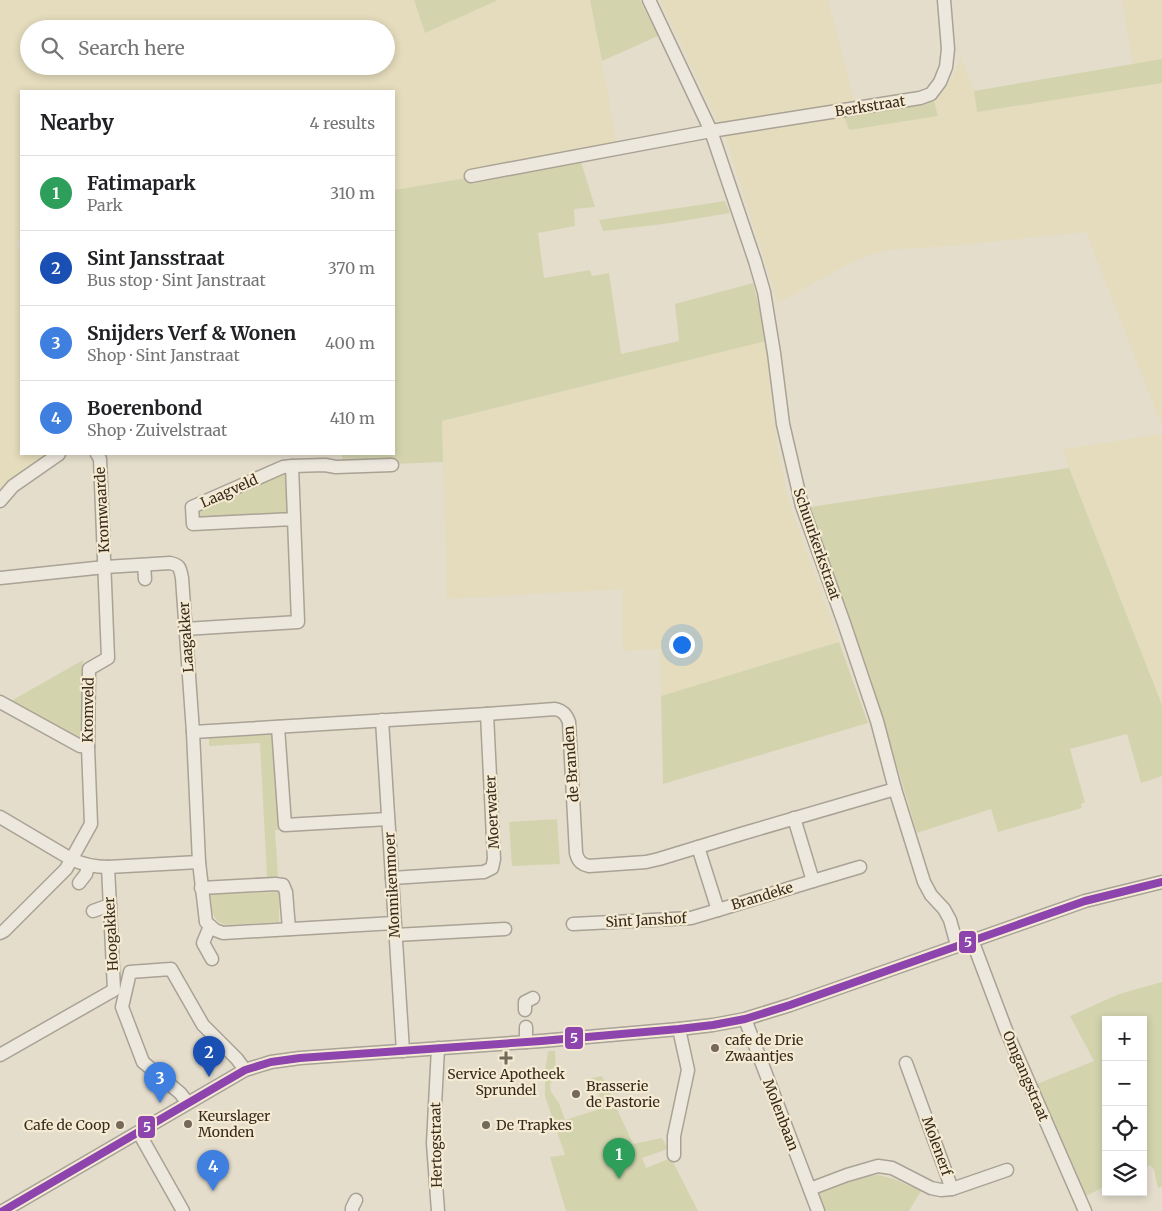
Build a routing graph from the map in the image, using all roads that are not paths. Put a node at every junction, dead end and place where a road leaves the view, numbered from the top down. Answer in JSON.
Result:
{"nodes":[{"id":1,"x":649,"y":0,"type":"edge"},
{"id":2,"x":944,"y":0,"type":"edge"},
{"id":3,"x":711,"y":131,"type":"junction"},
{"id":4,"x":471,"y":176,"type":"dead end"},
{"id":5,"x":59,"y":455,"type":"edge"},
{"id":6,"x":98,"y":455,"type":"edge"},
{"id":7,"x":392,"y":465,"type":"dead end"},
{"id":8,"x":292,"y":466,"type":"junction"},
{"id":9,"x":0,"y":501,"type":"edge"},
{"id":10,"x":293,"y":519,"type":"junction"},
{"id":11,"x":144,"y":565,"type":"junction"},
{"id":12,"x":105,"y":567,"type":"junction"},
{"id":13,"x":0,"y":578,"type":"edge"},
{"id":14,"x":145,"y":579,"type":"dead end"},
{"id":15,"x":185,"y":628,"type":"junction"},
{"id":16,"x":0,"y":702,"type":"edge"},
{"id":17,"x":487,"y":714,"type":"junction"},
{"id":18,"x":382,"y":720,"type":"junction"},
{"id":19,"x":278,"y":727,"type":"junction"},
{"id":20,"x":193,"y":732,"type":"junction"},
{"id":21,"x":88,"y":748,"type":"junction"},
{"id":22,"x":895,"y":789,"type":"junction"},
{"id":23,"x":0,"y":817,"type":"edge"},
{"id":24,"x":388,"y":818,"type":"junction"},
{"id":25,"x":794,"y":818,"type":"junction"},
{"id":26,"x":698,"y":847,"type":"junction"},
{"id":27,"x":71,"y":859,"type":"junction"},
{"id":28,"x":199,"y":862,"type":"junction"},
{"id":29,"x":88,"y":866,"type":"junction"},
{"id":30,"x":860,"y":866,"type":"dead end"},
{"id":31,"x":108,"y":867,"type":"junction"},
{"id":32,"x":392,"y":878,"type":"junction"},
{"id":33,"x":812,"y":881,"type":"junction"},
{"id":34,"x":1162,"y":882,"type":"edge"},
{"id":35,"x":79,"y":883,"type":"dead end"},
{"id":36,"x":202,"y":888,"type":"junction"},
{"id":37,"x":110,"y":905,"type":"junction"},
{"id":38,"x":93,"y":910,"type":"dead end"},
{"id":39,"x":718,"y":910,"type":"junction"},
{"id":40,"x":573,"y":924,"type":"dead end"},
{"id":41,"x":210,"y":926,"type":"junction"},
{"id":42,"x":289,"y":928,"type":"junction"},
{"id":43,"x":395,"y":929,"type":"junction"},
{"id":44,"x":505,"y":929,"type":"dead end"},
{"id":45,"x":0,"y":933,"type":"edge"},
{"id":46,"x":972,"y":940,"type":"junction"},
{"id":47,"x":957,"y":945,"type":"junction"},
{"id":48,"x":212,"y":959,"type":"dead end"},
{"id":49,"x":533,"y":998,"type":"dead end"},
{"id":50,"x":525,"y":1010,"type":"dead end"},
{"id":51,"x":745,"y":1019,"type":"junction"},
{"id":52,"x":526,"y":1026,"type":"dead end"},
{"id":53,"x":679,"y":1029,"type":"junction"},
{"id":54,"x":526,"y":1042,"type":"junction"},
{"id":55,"x":438,"y":1048,"type":"junction"},
{"id":56,"x":403,"y":1051,"type":"junction"},
{"id":57,"x":0,"y":1055,"type":"edge"},
{"id":58,"x":906,"y":1063,"type":"dead end"},
{"id":59,"x":245,"y":1070,"type":"junction"},
{"id":60,"x":188,"y":1103,"type":"junction"},
{"id":61,"x":139,"y":1133,"type":"junction"},
{"id":62,"x":674,"y":1155,"type":"dead end"},
{"id":63,"x":1007,"y":1170,"type":"dead end"},
{"id":64,"x":810,"y":1189,"type":"junction"},
{"id":65,"x":952,"y":1189,"type":"junction"},
{"id":66,"x":4,"y":1211,"type":"edge"},
{"id":67,"x":182,"y":1211,"type":"edge"},
{"id":68,"x":438,"y":1211,"type":"edge"},
{"id":69,"x":818,"y":1211,"type":"edge"},
{"id":70,"x":1085,"y":1211,"type":"edge"}],
"edges":[{"from":1,"to":3,"type":"street","name":"Schuurkerkstraat"},
{"from":2,"to":3,"type":"street","name":"Berkstraat"},
{"from":3,"to":4,"type":"street"},
{"from":3,"to":22,"type":"street","name":"Schuurkerkstraat"},
{"from":5,"to":9,"type":"street"},
{"from":6,"to":12,"type":"street","name":"Kromwaarde"},
{"from":7,"to":8,"type":"street","name":"Laagveld"},
{"from":8,"to":10,"type":"street"},
{"from":8,"to":10,"type":"street","name":"Laagveld"},
{"from":10,"to":15,"type":"street"},
{"from":11,"to":12,"type":"street","name":"Laagakker"},
{"from":11,"to":14,"type":"street"},
{"from":11,"to":15,"type":"street","name":"Laagakker"},
{"from":12,"to":13,"type":"street","name":"Laagakker"},
{"from":12,"to":21,"type":"street","name":"Kromveld"},
{"from":15,"to":20,"type":"street","name":"Laagakker"},
{"from":16,"to":21,"type":"street"},
{"from":17,"to":18,"type":"street","name":"de Branden"},
{"from":17,"to":26,"type":"street","name":"de Branden"},
{"from":17,"to":32,"type":"street","name":"Moerwater"},
{"from":18,"to":19,"type":"street","name":"de Branden"},
{"from":18,"to":24,"type":"street","name":"Monnikenmoer"},
{"from":19,"to":20,"type":"street","name":"de Branden"},
{"from":19,"to":24,"type":"street"},
{"from":20,"to":28,"type":"street","name":"Laagakker"},
{"from":21,"to":27,"type":"street","name":"Kromveld"},
{"from":22,"to":25,"type":"street","name":"de Branden"},
{"from":22,"to":47,"type":"street","name":"Schuurkerkstraat"},
{"from":23,"to":27,"type":"street"},
{"from":24,"to":32,"type":"street","name":"Monnikenmoer"},
{"from":25,"to":26,"type":"street","name":"de Branden"},
{"from":25,"to":33,"type":"street"},
{"from":26,"to":39,"type":"street","name":"Brandeke"},
{"from":27,"to":29,"type":"street"},
{"from":27,"to":45,"type":"street","name":"Kromveld"},
{"from":28,"to":31,"type":"street"},
{"from":28,"to":36,"type":"street","name":"Laagakker"},
{"from":29,"to":31,"type":"street"},
{"from":29,"to":35,"type":"street"},
{"from":30,"to":33,"type":"street","name":"Brandeke"},
{"from":31,"to":37,"type":"street","name":"Hoogakker"},
{"from":32,"to":43,"type":"street","name":"Monnikenmoer"},
{"from":33,"to":39,"type":"street","name":"Brandeke"},
{"from":34,"to":46,"type":"street"},
{"from":36,"to":41,"type":"street","name":"Laagakker"},
{"from":36,"to":42,"type":"street"},
{"from":37,"to":38,"type":"street"},
{"from":37,"to":57,"type":"street","name":"Hoogakker"},
{"from":39,"to":40,"type":"street","name":"Sint Janshof"},
{"from":41,"to":42,"type":"street"},
{"from":41,"to":48,"type":"street"},
{"from":42,"to":43,"type":"street"},
{"from":43,"to":44,"type":"street"},
{"from":43,"to":56,"type":"street","name":"Monnikenmoer"},
{"from":46,"to":47,"type":"street"},
{"from":46,"to":70,"type":"street","name":"Omgangstraat"},
{"from":47,"to":51,"type":"street"},
{"from":49,"to":50,"type":"street"},
{"from":51,"to":53,"type":"street"},
{"from":51,"to":64,"type":"street","name":"Molenbaan"},
{"from":52,"to":54,"type":"street"},
{"from":53,"to":54,"type":"street"},
{"from":53,"to":62,"type":"street"},
{"from":54,"to":55,"type":"street"},
{"from":55,"to":56,"type":"street"},
{"from":55,"to":68,"type":"street","name":"Hertogstraat"},
{"from":56,"to":59,"type":"street"},
{"from":58,"to":65,"type":"street","name":"Molenerf"},
{"from":59,"to":60,"type":"street"},
{"from":59,"to":60,"type":"street"},
{"from":60,"to":61,"type":"street"},
{"from":61,"to":66,"type":"street"},
{"from":61,"to":67,"type":"street"},
{"from":63,"to":65,"type":"street","name":"Molenerf"},
{"from":64,"to":65,"type":"street","name":"Molenerf"},
{"from":64,"to":69,"type":"street","name":"Molenbaan"}]}
